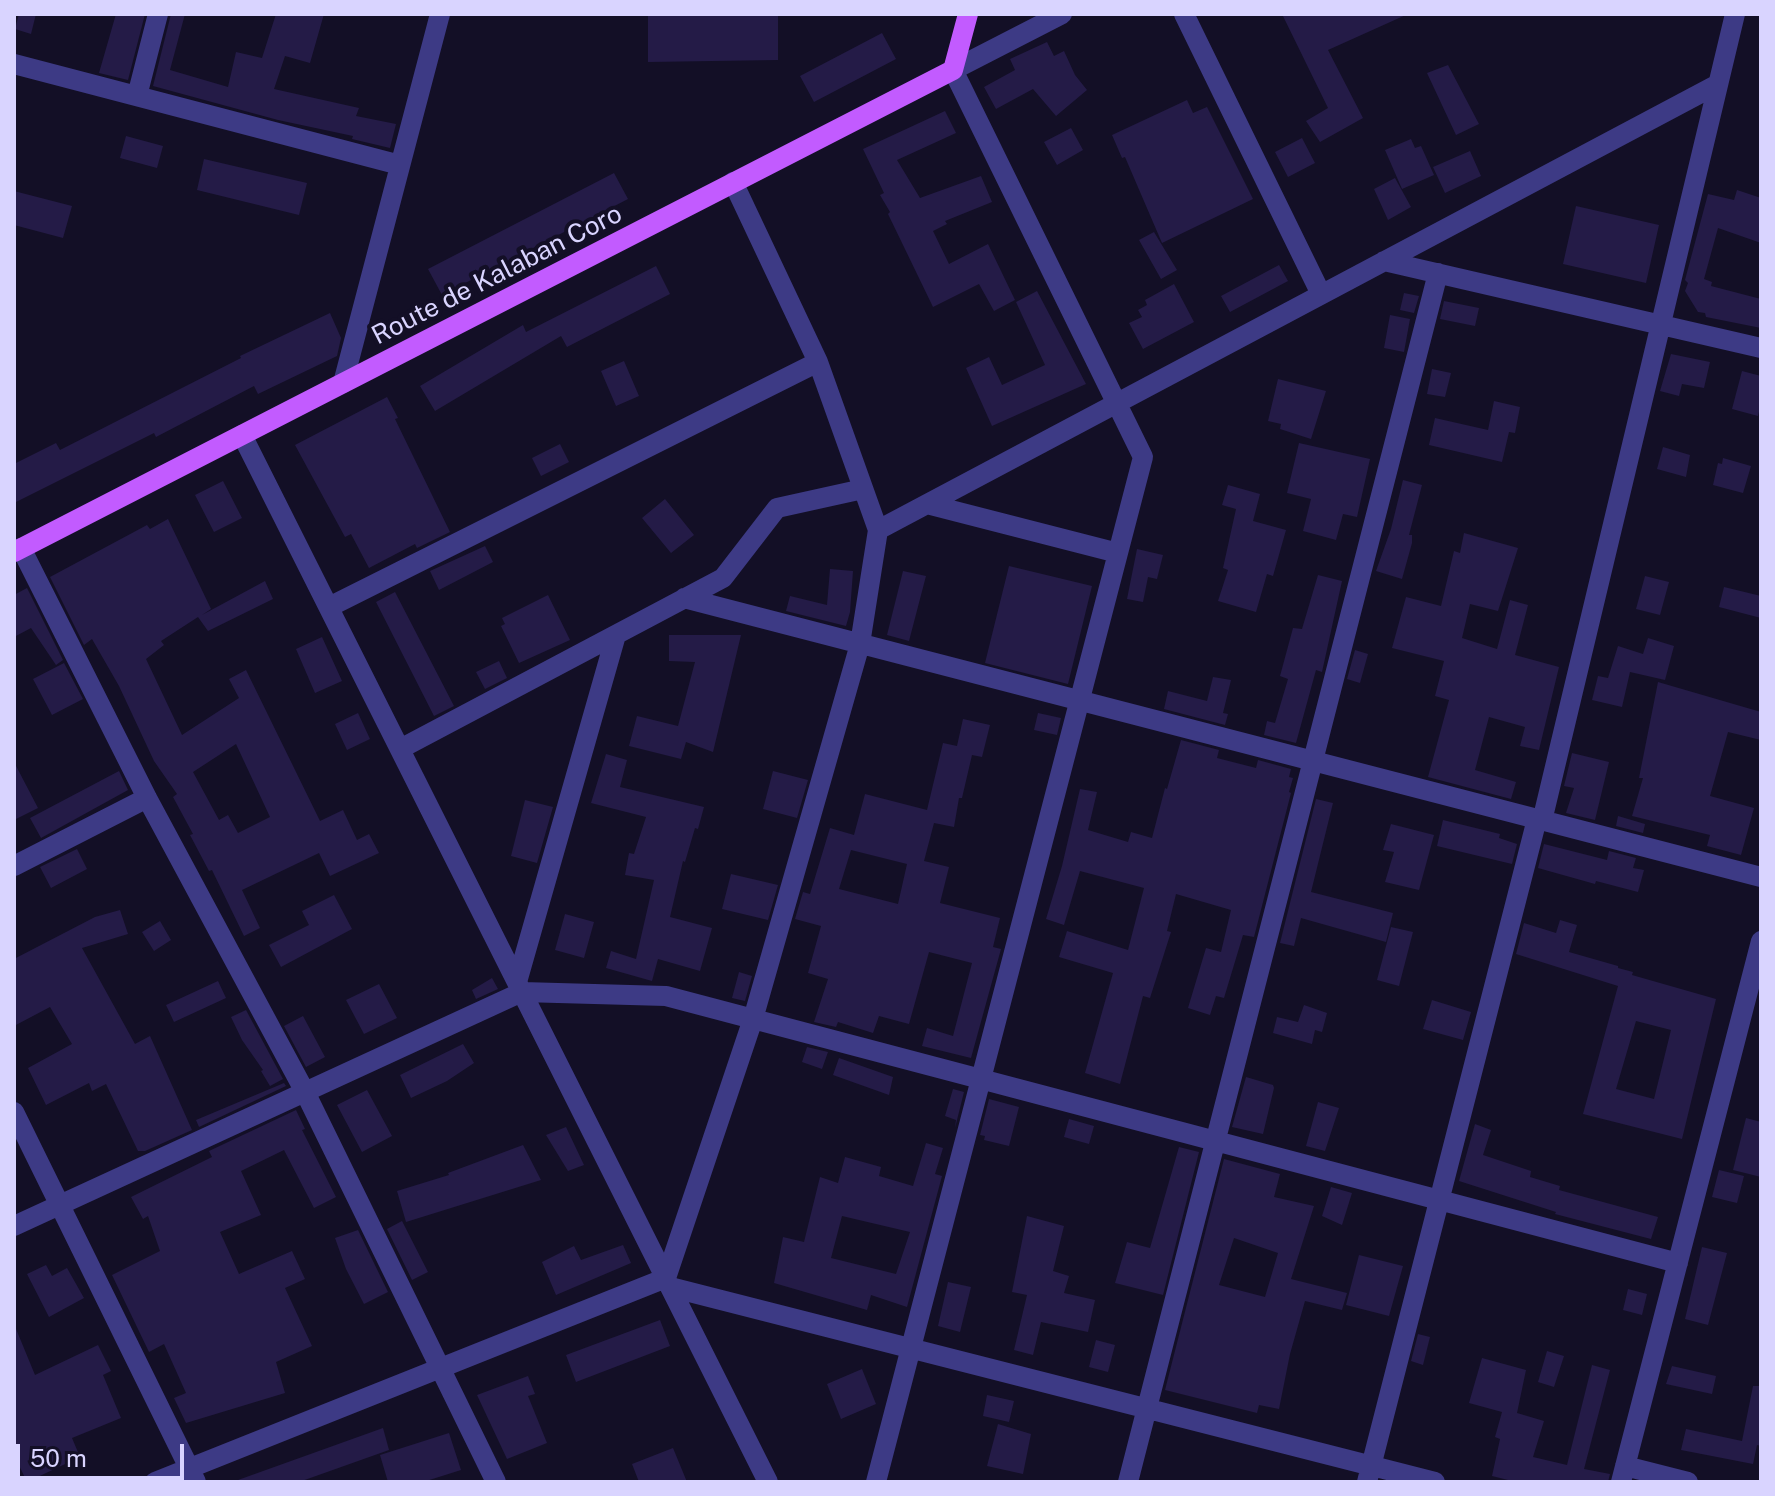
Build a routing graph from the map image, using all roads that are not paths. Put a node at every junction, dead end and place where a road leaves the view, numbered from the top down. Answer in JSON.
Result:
{"nodes":[{"id":1,"x":158,"y":14,"type":"edge"},
{"id":2,"x":440,"y":14,"type":"edge"},
{"id":3,"x":968,"y":14,"type":"edge"},
{"id":4,"x":1062,"y":14,"type":"edge"},
{"id":5,"x":1184,"y":14,"type":"edge"},
{"id":6,"x":1735,"y":14,"type":"edge"},
{"id":7,"x":14,"y":64,"type":"edge"},
{"id":8,"x":953,"y":70,"type":"junction"},
{"id":9,"x":1718,"y":84,"type":"junction"},
{"id":10,"x":137,"y":96,"type":"junction"},
{"id":11,"x":400,"y":165,"type":"junction"},
{"id":12,"x":733,"y":182,"type":"junction"},
{"id":13,"x":1384,"y":261,"type":"junction"},
{"id":14,"x":1438,"y":273,"type":"junction"},
{"id":15,"x":1321,"y":294,"type":"junction"},
{"id":16,"x":1659,"y":324,"type":"junction"},
{"id":17,"x":1761,"y":348,"type":"edge"},
{"id":18,"x":818,"y":362,"type":"junction"},
{"id":19,"x":343,"y":383,"type":"junction"},
{"id":20,"x":1116,"y":403,"type":"junction"},
{"id":21,"x":242,"y":435,"type":"junction"},
{"id":22,"x":863,"y":489,"type":"junction"},
{"id":23,"x":927,"y":504,"type":"junction"},
{"id":24,"x":878,"y":530,"type":"junction"},
{"id":25,"x":18,"y":550,"type":"edge"},
{"id":26,"x":1118,"y":553,"type":"junction"},
{"id":27,"x":684,"y":598,"type":"junction"},
{"id":28,"x":329,"y":607,"type":"junction"},
{"id":29,"x":616,"y":635,"type":"junction"},
{"id":30,"x":860,"y":644,"type":"junction"},
{"id":31,"x":1079,"y":701,"type":"junction"},
{"id":32,"x":400,"y":749,"type":"junction"},
{"id":33,"x":1313,"y":761,"type":"junction"},
{"id":34,"x":147,"y":798,"type":"junction"},
{"id":35,"x":1540,"y":820,"type":"junction"},
{"id":36,"x":14,"y":866,"type":"edge"},
{"id":37,"x":1761,"y":877,"type":"edge"},
{"id":38,"x":1761,"y":941,"type":"edge"},
{"id":39,"x":520,"y":987,"type":"junction"},
{"id":40,"x":753,"y":1019,"type":"junction"},
{"id":41,"x":981,"y":1079,"type":"junction"},
{"id":42,"x":305,"y":1092,"type":"junction"},
{"id":43,"x":14,"y":1112,"type":"edge"},
{"id":44,"x":1216,"y":1141,"type":"junction"},
{"id":45,"x":1439,"y":1200,"type":"junction"},
{"id":46,"x":60,"y":1205,"type":"junction"},
{"id":47,"x":14,"y":1226,"type":"edge"},
{"id":48,"x":1678,"y":1263,"type":"junction"},
{"id":49,"x":668,"y":1282,"type":"junction"},
{"id":50,"x":911,"y":1348,"type":"junction"},
{"id":51,"x":442,"y":1367,"type":"junction"},
{"id":52,"x":1147,"y":1408,"type":"junction"},
{"id":53,"x":1369,"y":1474,"type":"edge"},
{"id":54,"x":1623,"y":1474,"type":"edge"},
{"id":55,"x":192,"y":1475,"type":"edge"},
{"id":56,"x":155,"y":1482,"type":"edge"},
{"id":57,"x":496,"y":1482,"type":"edge"},
{"id":58,"x":768,"y":1482,"type":"edge"},
{"id":59,"x":876,"y":1482,"type":"edge"},
{"id":60,"x":1128,"y":1482,"type":"edge"},
{"id":61,"x":1435,"y":1482,"type":"edge"},
{"id":62,"x":1688,"y":1482,"type":"edge"}],
"edges":[{"from":1,"to":10,"type":"street"},
{"from":2,"to":11,"type":"street"},
{"from":3,"to":8,"type":"main road"},
{"from":4,"to":8,"type":"street"},
{"from":5,"to":15,"type":"street"},
{"from":6,"to":9,"type":"street"},
{"from":7,"to":10,"type":"street"},
{"from":8,"to":12,"type":"main road","name":"Route de Kalaban Coro"},
{"from":8,"to":20,"type":"street"},
{"from":9,"to":13,"type":"street"},
{"from":9,"to":16,"type":"street"},
{"from":10,"to":11,"type":"street"},
{"from":11,"to":19,"type":"street"},
{"from":12,"to":18,"type":"street"},
{"from":12,"to":19,"type":"main road","name":"Route de Kalaban Coro"},
{"from":13,"to":14,"type":"street"},
{"from":13,"to":15,"type":"street"},
{"from":14,"to":16,"type":"street"},
{"from":14,"to":33,"type":"street"},
{"from":15,"to":20,"type":"street"},
{"from":16,"to":17,"type":"street"},
{"from":16,"to":35,"type":"street"},
{"from":18,"to":22,"type":"street"},
{"from":18,"to":28,"type":"street"},
{"from":19,"to":21,"type":"main road","name":"Route de Kalaban Coro"},
{"from":20,"to":23,"type":"street"},
{"from":20,"to":26,"type":"street"},
{"from":21,"to":25,"type":"main road","name":"Route de Kalaban Coro"},
{"from":21,"to":28,"type":"street"},
{"from":22,"to":24,"type":"street"},
{"from":22,"to":27,"type":"street"},
{"from":23,"to":24,"type":"street"},
{"from":23,"to":26,"type":"street"},
{"from":24,"to":30,"type":"street"},
{"from":25,"to":34,"type":"street"},
{"from":26,"to":31,"type":"street"},
{"from":27,"to":29,"type":"street"},
{"from":27,"to":30,"type":"street"},
{"from":28,"to":32,"type":"street"},
{"from":29,"to":32,"type":"street"},
{"from":29,"to":39,"type":"street"},
{"from":30,"to":31,"type":"street"},
{"from":30,"to":40,"type":"street"},
{"from":31,"to":33,"type":"street"},
{"from":31,"to":41,"type":"street"},
{"from":32,"to":39,"type":"street"},
{"from":33,"to":35,"type":"street"},
{"from":33,"to":44,"type":"street"},
{"from":34,"to":36,"type":"street"},
{"from":34,"to":42,"type":"street"},
{"from":35,"to":37,"type":"street"},
{"from":35,"to":45,"type":"street"},
{"from":38,"to":48,"type":"street"},
{"from":39,"to":40,"type":"street"},
{"from":39,"to":42,"type":"street"},
{"from":39,"to":49,"type":"street"},
{"from":40,"to":41,"type":"street"},
{"from":40,"to":49,"type":"street"},
{"from":41,"to":44,"type":"street"},
{"from":41,"to":50,"type":"street"},
{"from":42,"to":46,"type":"street"},
{"from":42,"to":51,"type":"street"},
{"from":43,"to":46,"type":"street"},
{"from":44,"to":45,"type":"street"},
{"from":44,"to":52,"type":"street"},
{"from":45,"to":48,"type":"street"},
{"from":45,"to":53,"type":"street"},
{"from":46,"to":47,"type":"street"},
{"from":46,"to":55,"type":"street"},
{"from":48,"to":54,"type":"street"},
{"from":49,"to":50,"type":"street"},
{"from":49,"to":51,"type":"street"},
{"from":49,"to":58,"type":"street"},
{"from":50,"to":52,"type":"street"},
{"from":50,"to":59,"type":"street"},
{"from":51,"to":55,"type":"street"},
{"from":51,"to":57,"type":"street"},
{"from":52,"to":53,"type":"street"},
{"from":52,"to":60,"type":"street"},
{"from":53,"to":61,"type":"street"},
{"from":54,"to":62,"type":"street"},
{"from":55,"to":56,"type":"street"}]}
